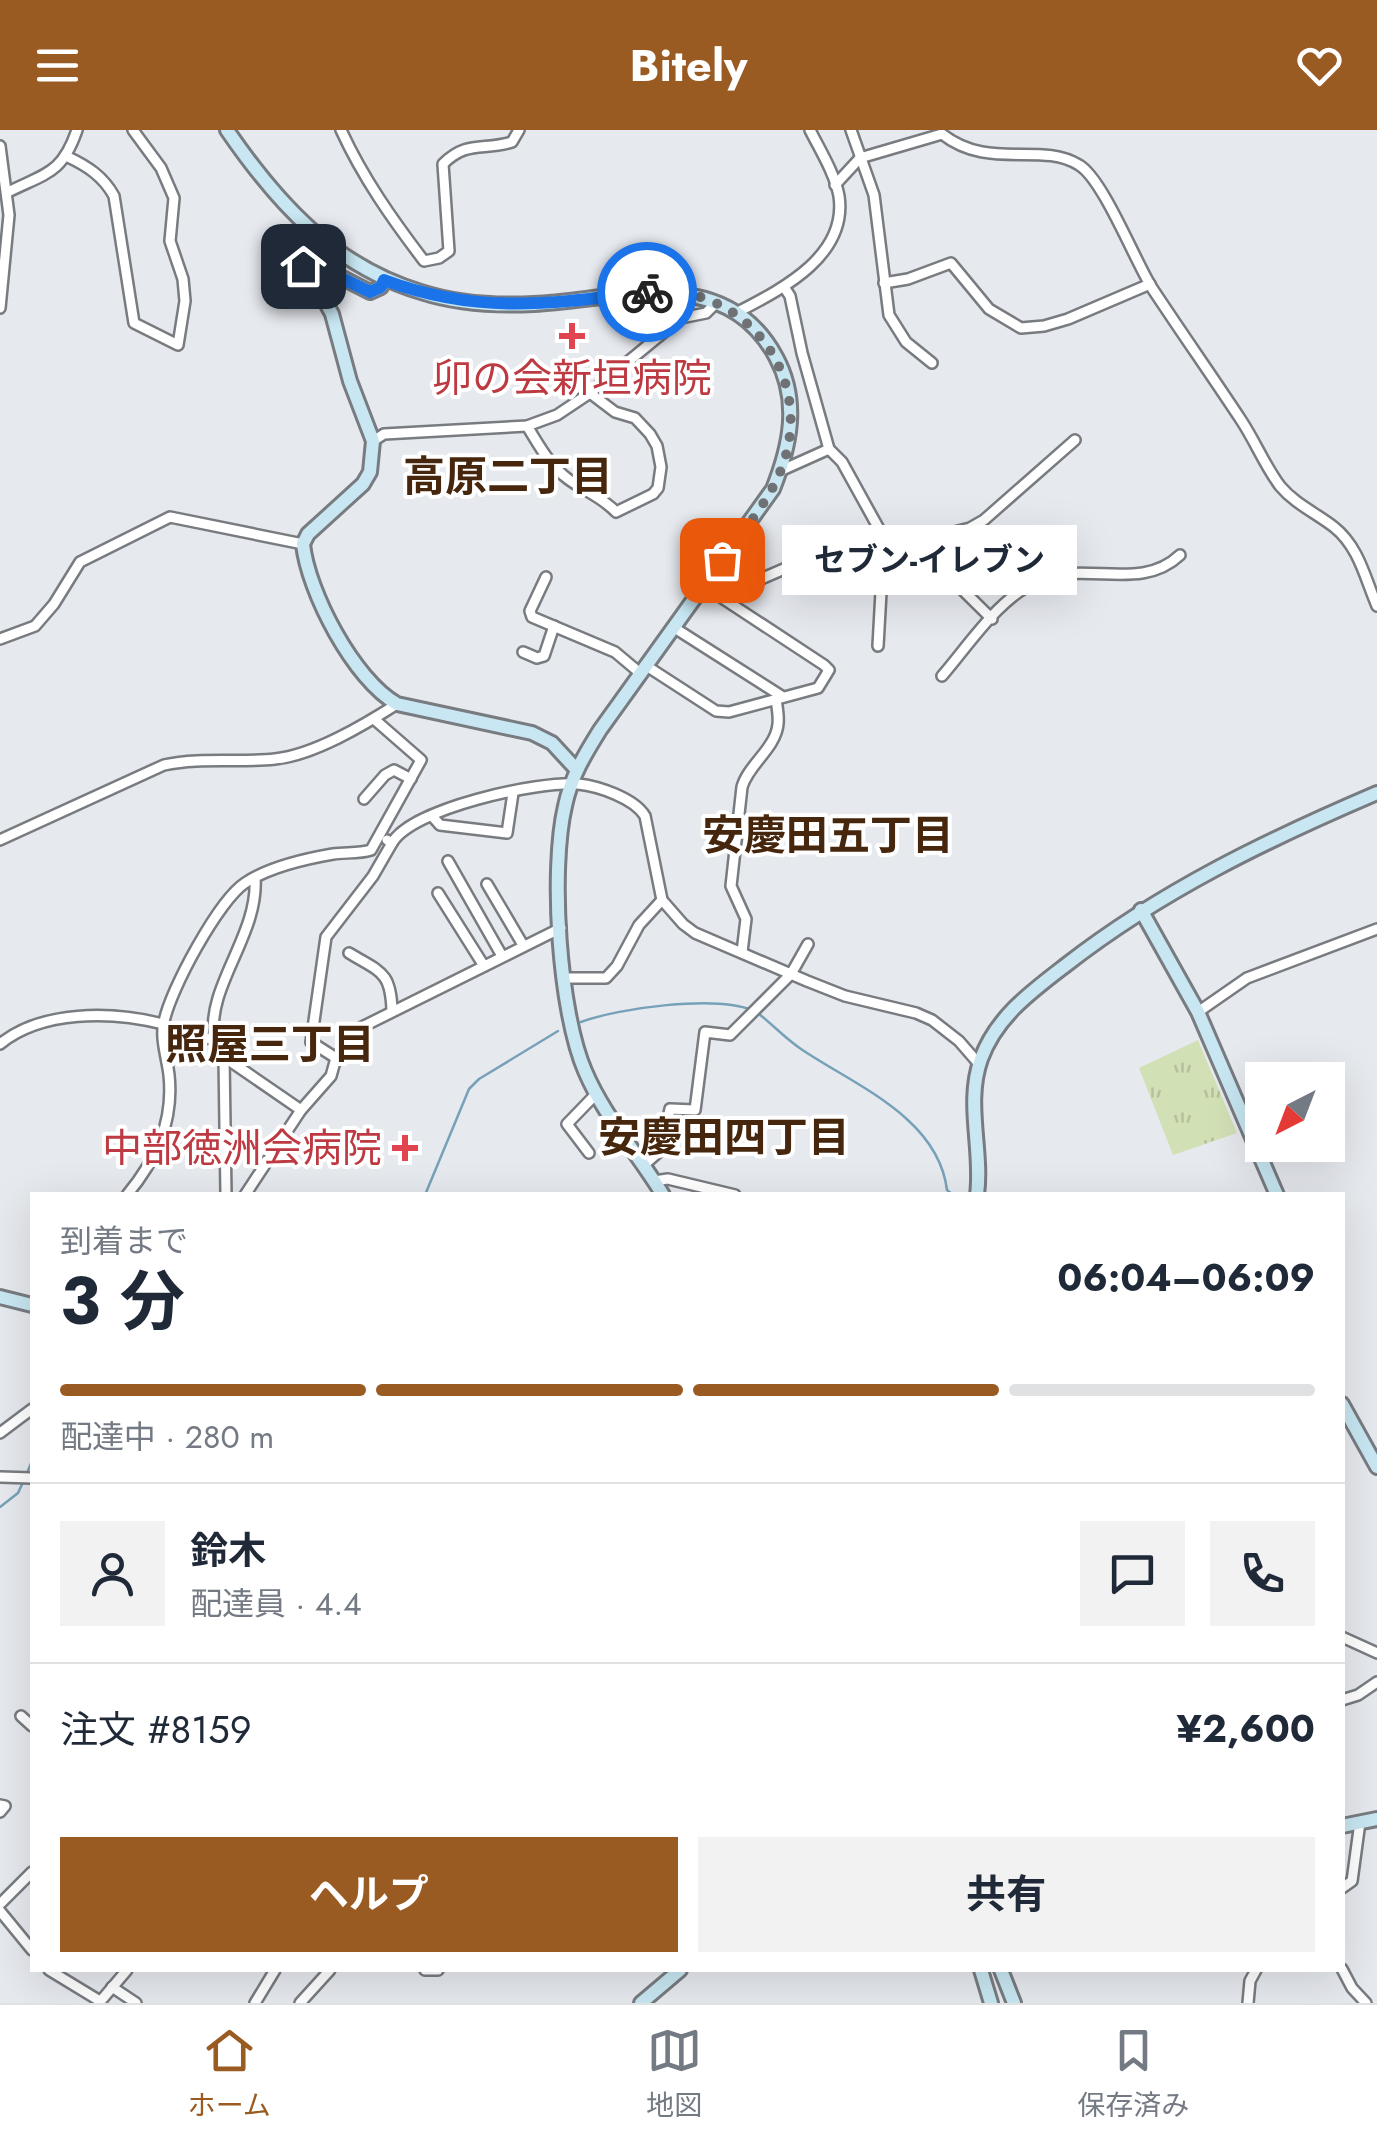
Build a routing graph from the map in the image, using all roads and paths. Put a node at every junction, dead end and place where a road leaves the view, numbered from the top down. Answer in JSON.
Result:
{"nodes":[{"id":1,"x":76,"y":130,"type":"edge"},
{"id":2,"x":134,"y":130,"type":"edge"},
{"id":3,"x":227,"y":130,"type":"edge"},
{"id":4,"x":341,"y":130,"type":"edge"},
{"id":5,"x":519,"y":130,"type":"edge"},
{"id":6,"x":810,"y":130,"type":"edge"},
{"id":7,"x":852,"y":130,"type":"edge"},
{"id":8,"x":941,"y":132,"type":"edge"},
{"id":9,"x":0,"y":146,"type":"edge"},
{"id":10,"x":68,"y":157,"type":"junction"},
{"id":11,"x":860,"y":158,"type":"junction"},
{"id":12,"x":835,"y":185,"type":"junction"},
{"id":13,"x":8,"y":192,"type":"junction"},
{"id":14,"x":384,"y":280,"type":"junction"},
{"id":15,"x":884,"y":283,"type":"junction"},
{"id":16,"x":1150,"y":284,"type":"junction"},
{"id":17,"x":784,"y":288,"type":"junction"},
{"id":18,"x":716,"y":303,"type":"junction"},
{"id":19,"x":0,"y":308,"type":"edge"},
{"id":20,"x":736,"y":313,"type":"junction"},
{"id":21,"x":932,"y":362,"type":"dead end"},
{"id":22,"x":590,"y":393,"type":"junction"},
{"id":23,"x":527,"y":426,"type":"junction"},
{"id":24,"x":1075,"y":440,"type":"dead end"},
{"id":25,"x":373,"y":441,"type":"junction"},
{"id":26,"x":829,"y":449,"type":"junction"},
{"id":27,"x":780,"y":470,"type":"junction"},
{"id":28,"x":884,"y":538,"type":"junction"},
{"id":29,"x":911,"y":539,"type":"junction"},
{"id":30,"x":302,"y":544,"type":"junction"},
{"id":31,"x":1180,"y":556,"type":"dead end"},
{"id":32,"x":546,"y":577,"type":"dead end"},
{"id":33,"x":708,"y":591,"type":"junction"},
{"id":34,"x":1376,"y":602,"type":"edge"},
{"id":35,"x":992,"y":619,"type":"junction"},
{"id":36,"x":554,"y":626,"type":"junction"},
{"id":37,"x":673,"y":627,"type":"junction"},
{"id":38,"x":0,"y":639,"type":"edge"},
{"id":39,"x":878,"y":646,"type":"dead end"},
{"id":40,"x":523,"y":652,"type":"dead end"},
{"id":41,"x":642,"y":669,"type":"junction"},
{"id":42,"x":942,"y":676,"type":"dead end"},
{"id":43,"x":779,"y":698,"type":"junction"},
{"id":44,"x":398,"y":704,"type":"junction"},
{"id":45,"x":374,"y":719,"type":"junction"},
{"id":46,"x":576,"y":768,"type":"junction"},
{"id":47,"x":411,"y":779,"type":"junction"},
{"id":48,"x":571,"y":784,"type":"junction"},
{"id":49,"x":513,"y":792,"type":"junction"},
{"id":50,"x":1377,"y":793,"type":"edge"},
{"id":51,"x":364,"y":798,"type":"dead end"},
{"id":52,"x":432,"y":816,"type":"junction"},
{"id":53,"x":381,"y":836,"type":"junction"},
{"id":54,"x":0,"y":840,"type":"edge"},
{"id":55,"x":392,"y":842,"type":"junction"},
{"id":56,"x":448,"y":862,"type":"dead end"},
{"id":57,"x":256,"y":878,"type":"junction"},
{"id":58,"x":487,"y":884,"type":"dead end"},
{"id":59,"x":438,"y":893,"type":"dead end"},
{"id":60,"x":662,"y":900,"type":"junction"},
{"id":61,"x":1141,"y":910,"type":"junction"},
{"id":62,"x":561,"y":928,"type":"junction"},
{"id":63,"x":1377,"y":929,"type":"edge"},
{"id":64,"x":808,"y":944,"type":"dead end"},
{"id":65,"x":523,"y":946,"type":"junction"},
{"id":66,"x":349,"y":952,"type":"dead end"},
{"id":67,"x":742,"y":952,"type":"junction"},
{"id":68,"x":502,"y":956,"type":"junction"},
{"id":69,"x":484,"y":966,"type":"junction"},
{"id":70,"x":791,"y":974,"type":"junction"},
{"id":71,"x":564,"y":978,"type":"junction"},
{"id":72,"x":392,"y":1011,"type":"junction"},
{"id":73,"x":1198,"y":1012,"type":"junction"},
{"id":74,"x":164,"y":1029,"type":"junction"},
{"id":75,"x":214,"y":1038,"type":"junction"},
{"id":76,"x":0,"y":1044,"type":"edge"},
{"id":77,"x":224,"y":1058,"type":"junction"},
{"id":78,"x":336,"y":1058,"type":"junction"},
{"id":79,"x":979,"y":1064,"type":"junction"},
{"id":80,"x":596,"y":1094,"type":"junction"},
{"id":81,"x":300,"y":1110,"type":"junction"},
{"id":82,"x":589,"y":1153,"type":"dead end"},
{"id":83,"x":644,"y":1166,"type":"junction"},
{"id":84,"x":654,"y":1181,"type":"junction"},
{"id":85,"x":129,"y":1192,"type":"edge"},
{"id":86,"x":226,"y":1192,"type":"edge"},
{"id":87,"x":247,"y":1192,"type":"edge"},
{"id":88,"x":661,"y":1192,"type":"edge"},
{"id":89,"x":724,"y":1192,"type":"edge"},
{"id":90,"x":977,"y":1192,"type":"edge"},
{"id":91,"x":1276,"y":1192,"type":"edge"},
{"id":92,"x":0,"y":1297,"type":"edge"},
{"id":93,"x":30,"y":1304,"type":"edge"},
{"id":94,"x":1345,"y":1409,"type":"edge"},
{"id":95,"x":30,"y":1410,"type":"edge"},
{"id":96,"x":0,"y":1433,"type":"edge"},
{"id":97,"x":1377,"y":1466,"type":"edge"},
{"id":98,"x":0,"y":1478,"type":"edge"},
{"id":99,"x":30,"y":1478,"type":"edge"},
{"id":100,"x":1345,"y":1639,"type":"edge"},
{"id":101,"x":1377,"y":1653,"type":"edge"},
{"id":102,"x":1377,"y":1682,"type":"edge"},
{"id":103,"x":1345,"y":1699,"type":"edge"},
{"id":104,"x":22,"y":1716,"type":"dead end"},
{"id":105,"x":30,"y":1724,"type":"edge"},
{"id":106,"x":1377,"y":1820,"type":"edge"},
{"id":107,"x":1360,"y":1822,"type":"junction"},
{"id":108,"x":1345,"y":1825,"type":"edge"},
{"id":109,"x":30,"y":1874,"type":"edge"},
{"id":110,"x":1345,"y":1886,"type":"edge"},
{"id":111,"x":0,"y":1907,"type":"edge"},
{"id":112,"x":30,"y":1947,"type":"edge"},
{"id":113,"x":52,"y":1972,"type":"edge"},
{"id":114,"x":125,"y":1972,"type":"edge"},
{"id":115,"x":274,"y":1972,"type":"edge"},
{"id":116,"x":328,"y":1972,"type":"edge"},
{"id":117,"x":678,"y":1972,"type":"edge"},
{"id":118,"x":982,"y":1972,"type":"edge"},
{"id":119,"x":1002,"y":1972,"type":"edge"},
{"id":120,"x":1255,"y":1972,"type":"edge"},
{"id":121,"x":1344,"y":1972,"type":"edge"},
{"id":122,"x":112,"y":1987,"type":"junction"},
{"id":123,"x":99,"y":2002,"type":"edge"},
{"id":124,"x":136,"y":2003,"type":"edge"},
{"id":125,"x":255,"y":2003,"type":"edge"},
{"id":126,"x":300,"y":2003,"type":"edge"},
{"id":127,"x":641,"y":2003,"type":"edge"},
{"id":128,"x":991,"y":2003,"type":"edge"},
{"id":129,"x":1014,"y":2003,"type":"edge"},
{"id":130,"x":1248,"y":2003,"type":"edge"},
{"id":131,"x":1366,"y":2003,"type":"edge"}],
"edges":[{"from":1,"to":10,"type":"street"},
{"from":2,"to":10,"type":"street"},
{"from":3,"to":14,"type":"main road"},
{"from":4,"to":5,"type":"street"},
{"from":6,"to":12,"type":"street"},
{"from":7,"to":11,"type":"street"},
{"from":8,"to":11,"type":"street"},
{"from":8,"to":16,"type":"street"},
{"from":9,"to":13,"type":"street"},
{"from":10,"to":13,"type":"street"},
{"from":11,"to":12,"type":"street"},
{"from":11,"to":15,"type":"street"},
{"from":12,"to":17,"type":"street"},
{"from":13,"to":19,"type":"street"},
{"from":14,"to":18,"type":"main road"},
{"from":14,"to":25,"type":"main road"},
{"from":15,"to":16,"type":"street"},
{"from":15,"to":21,"type":"street"},
{"from":16,"to":34,"type":"street"},
{"from":17,"to":20,"type":"street"},
{"from":17,"to":26,"type":"street"},
{"from":18,"to":20,"type":"main road"},
{"from":18,"to":22,"type":"street"},
{"from":20,"to":27,"type":"main road"},
{"from":22,"to":23,"type":"street"},
{"from":22,"to":23,"type":"street"},
{"from":23,"to":25,"type":"street"},
{"from":24,"to":29,"type":"street"},
{"from":25,"to":30,"type":"main road"},
{"from":26,"to":27,"type":"street"},
{"from":26,"to":28,"type":"street"},
{"from":27,"to":33,"type":"main road"},
{"from":28,"to":29,"type":"street"},
{"from":28,"to":33,"type":"street"},
{"from":28,"to":39,"type":"street"},
{"from":29,"to":35,"type":"street"},
{"from":30,"to":38,"type":"street"},
{"from":30,"to":44,"type":"main road"},
{"from":31,"to":35,"type":"street"},
{"from":32,"to":36,"type":"street"},
{"from":33,"to":37,"type":"main road"},
{"from":33,"to":43,"type":"street"},
{"from":35,"to":42,"type":"street"},
{"from":36,"to":40,"type":"street"},
{"from":36,"to":41,"type":"street"},
{"from":37,"to":41,"type":"main road"},
{"from":37,"to":43,"type":"street"},
{"from":41,"to":43,"type":"street"},
{"from":41,"to":46,"type":"main road"},
{"from":43,"to":67,"type":"street"},
{"from":44,"to":45,"type":"street"},
{"from":44,"to":46,"type":"main road"},
{"from":45,"to":47,"type":"street"},
{"from":45,"to":54,"type":"street"},
{"from":46,"to":48,"type":"main road"},
{"from":47,"to":51,"type":"street"},
{"from":47,"to":53,"type":"street"},
{"from":48,"to":49,"type":"street"},
{"from":48,"to":60,"type":"street"},
{"from":48,"to":62,"type":"main road"},
{"from":49,"to":52,"type":"street"},
{"from":49,"to":52,"type":"street"},
{"from":50,"to":61,"type":"main road"},
{"from":52,"to":55,"type":"street"},
{"from":53,"to":55,"type":"street"},
{"from":53,"to":57,"type":"street"},
{"from":55,"to":78,"type":"street"},
{"from":56,"to":68,"type":"street"},
{"from":57,"to":74,"type":"street"},
{"from":57,"to":75,"type":"street"},
{"from":58,"to":65,"type":"street"},
{"from":59,"to":69,"type":"street"},
{"from":60,"to":67,"type":"street"},
{"from":60,"to":71,"type":"street"},
{"from":61,"to":73,"type":"main road"},
{"from":61,"to":79,"type":"main road"},
{"from":62,"to":65,"type":"street"},
{"from":62,"to":71,"type":"main road"},
{"from":63,"to":73,"type":"street"},
{"from":64,"to":70,"type":"street"},
{"from":65,"to":68,"type":"street"},
{"from":66,"to":72,"type":"street"},
{"from":67,"to":70,"type":"street"},
{"from":68,"to":69,"type":"street"},
{"from":69,"to":72,"type":"street"},
{"from":70,"to":79,"type":"street"},
{"from":70,"to":83,"type":"street"},
{"from":71,"to":80,"type":"main road"},
{"from":72,"to":78,"type":"street"},
{"from":73,"to":91,"type":"main road"},
{"from":74,"to":75,"type":"street"},
{"from":74,"to":76,"type":"street"},
{"from":74,"to":85,"type":"street"},
{"from":75,"to":77,"type":"street"},
{"from":77,"to":81,"type":"street"},
{"from":77,"to":86,"type":"street"},
{"from":78,"to":81,"type":"street"},
{"from":79,"to":90,"type":"main road"},
{"from":80,"to":82,"type":"street"},
{"from":80,"to":83,"type":"main road"},
{"from":81,"to":87,"type":"street"},
{"from":83,"to":84,"type":"main road"},
{"from":84,"to":88,"type":"main road"},
{"from":84,"to":89,"type":"street"},
{"from":92,"to":93,"type":"main road"},
{"from":94,"to":97,"type":"main road"},
{"from":95,"to":96,"type":"street"},
{"from":98,"to":99,"type":"street"},
{"from":100,"to":101,"type":"street"},
{"from":102,"to":103,"type":"street"},
{"from":104,"to":105,"type":"street"},
{"from":106,"to":107,"type":"main road"},
{"from":107,"to":108,"type":"main road"},
{"from":107,"to":110,"type":"street"},
{"from":109,"to":111,"type":"street"},
{"from":111,"to":112,"type":"street"},
{"from":113,"to":123,"type":"street"},
{"from":114,"to":122,"type":"street"},
{"from":115,"to":125,"type":"street"},
{"from":116,"to":126,"type":"street"},
{"from":117,"to":127,"type":"main road"},
{"from":118,"to":128,"type":"main road"},
{"from":119,"to":129,"type":"main road"},
{"from":120,"to":130,"type":"street"},
{"from":121,"to":131,"type":"street"},
{"from":122,"to":123,"type":"street"},
{"from":122,"to":124,"type":"street"}]}
